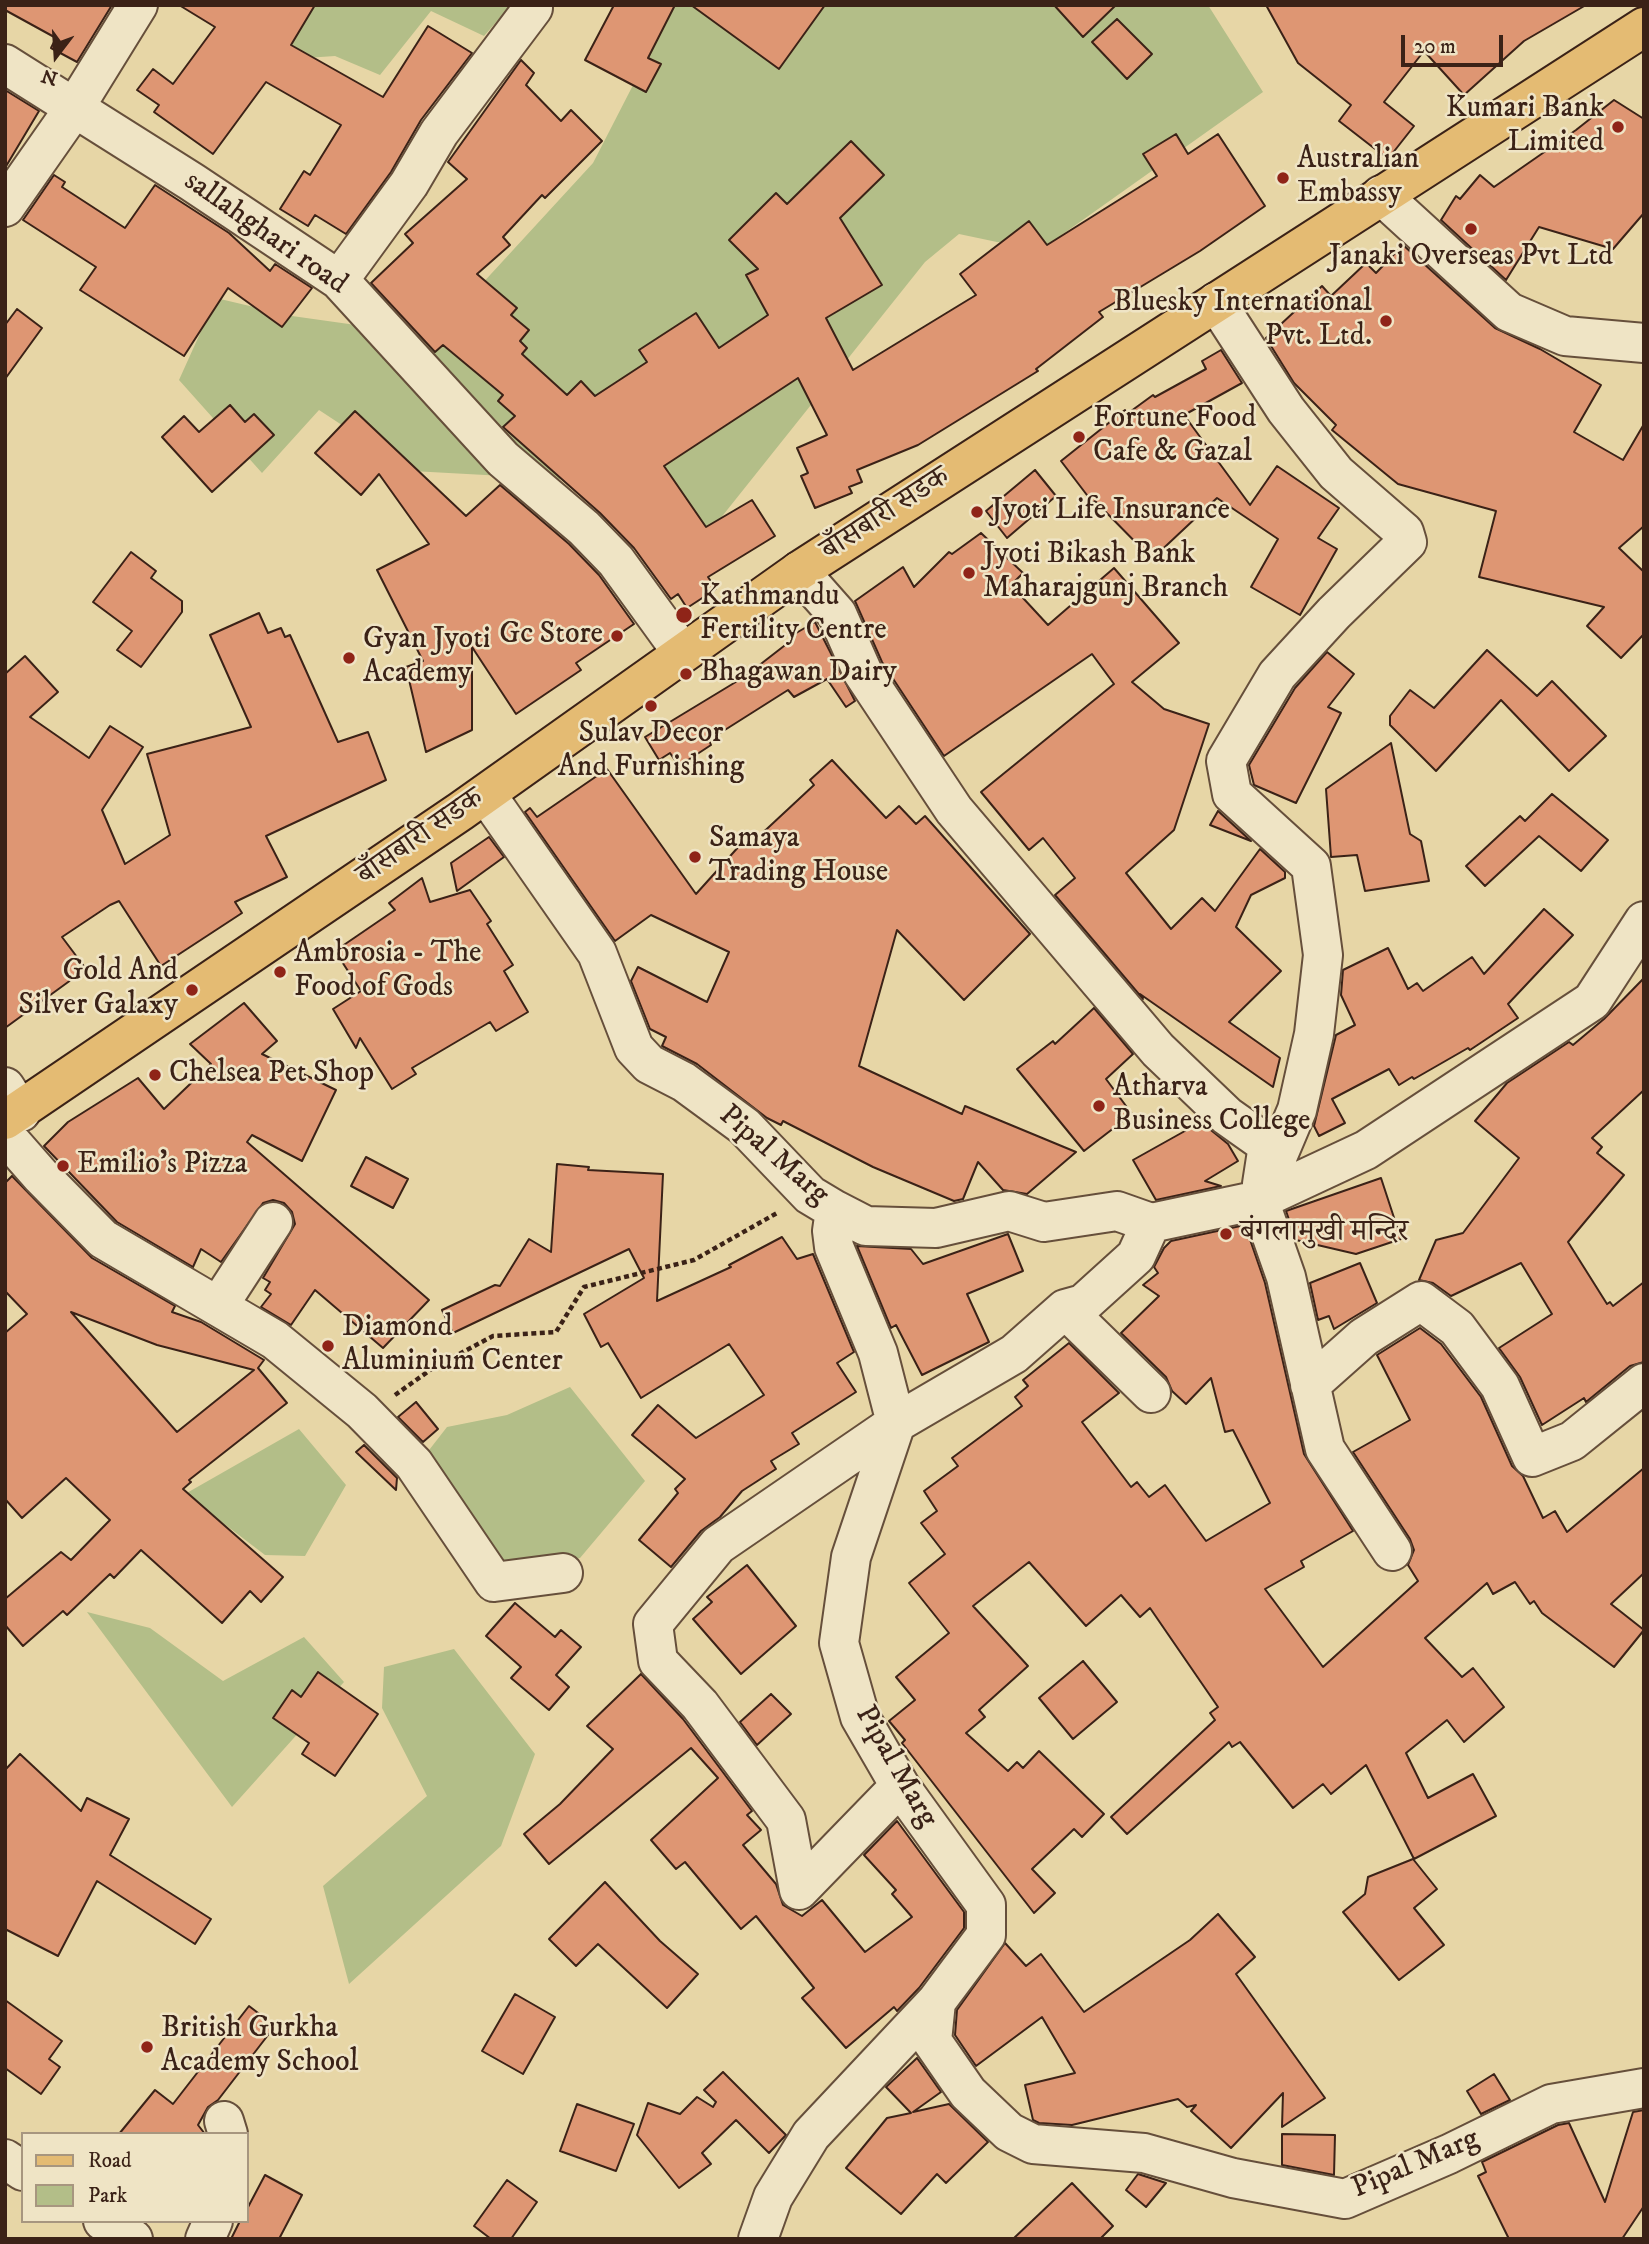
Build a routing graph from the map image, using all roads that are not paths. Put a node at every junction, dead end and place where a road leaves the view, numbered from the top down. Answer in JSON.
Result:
{"nodes":[{"id":1,"x":138,"y":5,"type":"edge"},
{"id":2,"x":533,"y":8,"type":"dead end"},
{"id":3,"x":1644,"y":27,"type":"edge"},
{"id":4,"x":5,"y":64,"type":"edge"},
{"id":5,"x":75,"y":107,"type":"junction"},
{"id":6,"x":1381,"y":195,"type":"junction"},
{"id":7,"x":5,"y":207,"type":"edge"},
{"id":8,"x":339,"y":280,"type":"junction"},
{"id":9,"x":1216,"y":302,"type":"junction"},
{"id":10,"x":1644,"y":343,"type":"edge"},
{"id":11,"x":799,"y":571,"type":"junction"},
{"id":12,"x":682,"y":652,"type":"junction"},
{"id":13,"x":486,"y":794,"type":"junction"},
{"id":14,"x":1644,"y":921,"type":"edge"},
{"id":15,"x":9,"y":1113,"type":"edge"},
{"id":16,"x":1259,"y":1200,"type":"junction"},
{"id":17,"x":822,"y":1202,"type":"junction"},
{"id":18,"x":273,"y":1222,"type":"dead end"},
{"id":19,"x":1151,"y":1223,"type":"junction"},
{"id":20,"x":219,"y":1305,"type":"junction"},
{"id":21,"x":1065,"y":1309,"type":"junction"},
{"id":22,"x":1644,"y":1383,"type":"edge"},
{"id":23,"x":1310,"y":1385,"type":"junction"},
{"id":24,"x":1152,"y":1392,"type":"dead end"},
{"id":25,"x":896,"y":1423,"type":"junction"},
{"id":26,"x":1392,"y":1551,"type":"dead end"},
{"id":27,"x":563,"y":1573,"type":"dead end"},
{"id":28,"x":900,"y":1786,"type":"junction"},
{"id":29,"x":936,"y":2002,"type":"junction"},
{"id":30,"x":1644,"y":2088,"type":"edge"},
{"id":31,"x":5,"y":2159,"type":"edge"},
{"id":32,"x":21,"y":2170,"type":"edge"},
{"id":33,"x":106,"y":2223,"type":"edge"},
{"id":34,"x":213,"y":2223,"type":"edge"},
{"id":35,"x":133,"y":2239,"type":"edge"},
{"id":36,"x":205,"y":2239,"type":"edge"},
{"id":37,"x":758,"y":2239,"type":"edge"}],
"edges":[{"from":1,"to":5,"type":"street"},
{"from":2,"to":8,"type":"street"},
{"from":3,"to":6,"type":"main road","name":"बाँसबारी सडक"},
{"from":4,"to":5,"type":"street","name":"sallahghari road"},
{"from":5,"to":7,"type":"street"},
{"from":5,"to":8,"type":"street","name":"sallahghari road"},
{"from":6,"to":9,"type":"main road","name":"बाँसबारी सडक"},
{"from":6,"to":10,"type":"street"},
{"from":8,"to":12,"type":"street","name":"sallahghari road"},
{"from":9,"to":11,"type":"main road","name":"बाँसबारी सडक"},
{"from":9,"to":16,"type":"street"},
{"from":11,"to":12,"type":"main road","name":"बाँसबारी सडक"},
{"from":11,"to":16,"type":"street"},
{"from":12,"to":13,"type":"main road","name":"बाँसबारी सडक"},
{"from":13,"to":15,"type":"main road","name":"बाँसबारी सडक"},
{"from":13,"to":17,"type":"street","name":"Pipal Marg"},
{"from":14,"to":16,"type":"street"},
{"from":15,"to":20,"type":"street"},
{"from":16,"to":19,"type":"street"},
{"from":16,"to":23,"type":"street"},
{"from":17,"to":19,"type":"street"},
{"from":17,"to":25,"type":"street","name":"Pipal Marg"},
{"from":18,"to":20,"type":"street"},
{"from":19,"to":21,"type":"street"},
{"from":20,"to":27,"type":"street"},
{"from":21,"to":24,"type":"street"},
{"from":21,"to":25,"type":"street"},
{"from":22,"to":23,"type":"street"},
{"from":23,"to":26,"type":"street"},
{"from":25,"to":28,"type":"street","name":"Pipal Marg"},
{"from":25,"to":28,"type":"street"},
{"from":28,"to":29,"type":"street","name":"Pipal Marg"},
{"from":29,"to":30,"type":"street","name":"Pipal Marg"},
{"from":29,"to":37,"type":"street"},
{"from":31,"to":32,"type":"street"},
{"from":33,"to":35,"type":"street"},
{"from":34,"to":36,"type":"street"}]}
